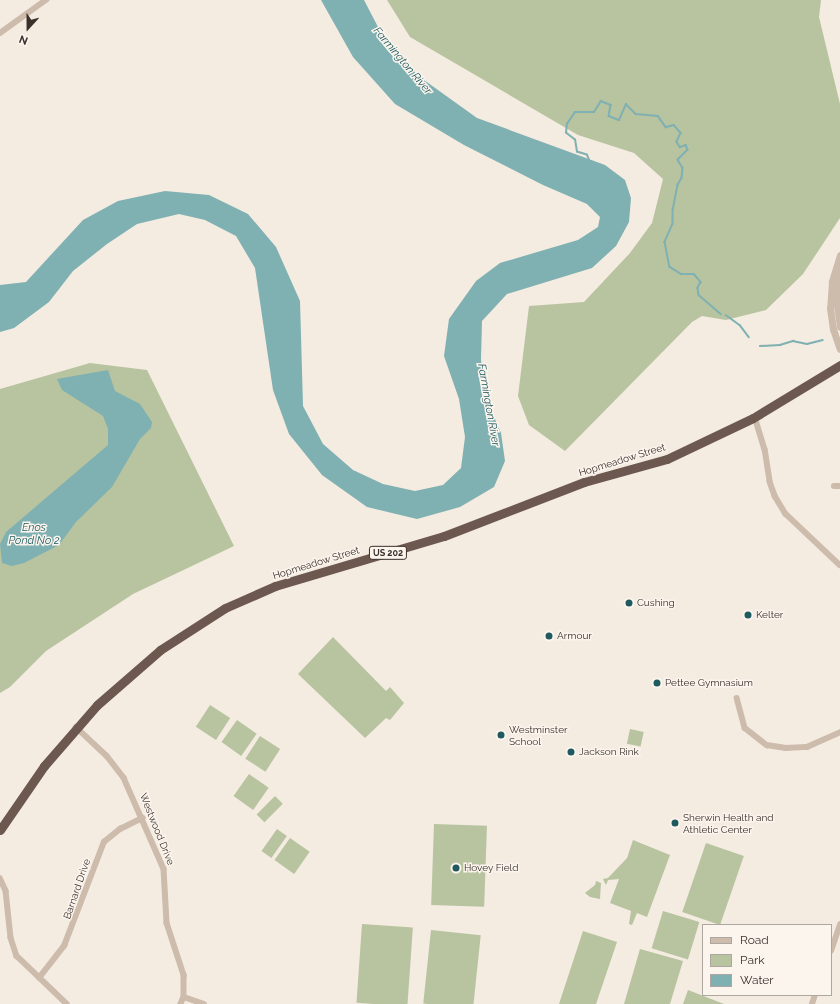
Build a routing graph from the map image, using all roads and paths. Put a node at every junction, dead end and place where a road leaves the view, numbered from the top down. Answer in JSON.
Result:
{"nodes":[{"id":1,"x":46,"y":0,"type":"edge"},
{"id":2,"x":0,"y":33,"type":"edge"},
{"id":3,"x":840,"y":255,"type":"edge"},
{"id":4,"x":840,"y":270,"type":"edge"},
{"id":5,"x":840,"y":327,"type":"edge"},
{"id":6,"x":840,"y":348,"type":"edge"},
{"id":7,"x":840,"y":365,"type":"edge"},
{"id":8,"x":755,"y":417,"type":"junction"},
{"id":9,"x":840,"y":565,"type":"edge"},
{"id":10,"x":737,"y":698,"type":"dead end"},
{"id":11,"x":76,"y":727,"type":"junction"},
{"id":12,"x":840,"y":732,"type":"edge"},
{"id":13,"x":143,"y":818,"type":"junction"},
{"id":14,"x":0,"y":830,"type":"edge"},
{"id":15,"x":0,"y":878,"type":"edge"},
{"id":16,"x":840,"y":925,"type":"edge"},
{"id":17,"x":832,"y":948,"type":"edge"},
{"id":18,"x":38,"y":978,"type":"junction"},
{"id":19,"x":184,"y":998,"type":"junction"},
{"id":20,"x":68,"y":1004,"type":"edge"},
{"id":21,"x":181,"y":1004,"type":"edge"},
{"id":22,"x":204,"y":1004,"type":"edge"}],
"edges":[{"from":1,"to":2,"type":"street"},
{"from":3,"to":6,"type":"street"},
{"from":4,"to":5,"type":"street"},
{"from":7,"to":8,"type":"highway","name":"Hopmeadow Street","number":"US 202"},
{"from":8,"to":9,"type":"street"},
{"from":8,"to":11,"type":"highway","name":"Hopmeadow Street","number":"US 202"},
{"from":10,"to":12,"type":"street"},
{"from":11,"to":13,"type":"street","name":"Westwood Drive"},
{"from":11,"to":14,"type":"highway","name":"Hopmeadow Street","number":"US 202"},
{"from":13,"to":18,"type":"street","name":"Barnard Drive"},
{"from":13,"to":19,"type":"street","name":"Westwood Drive"},
{"from":15,"to":18,"type":"street"},
{"from":16,"to":17,"type":"street"},
{"from":18,"to":20,"type":"street"},
{"from":19,"to":21,"type":"street","name":"Westwood Drive"},
{"from":19,"to":22,"type":"street"}]}
